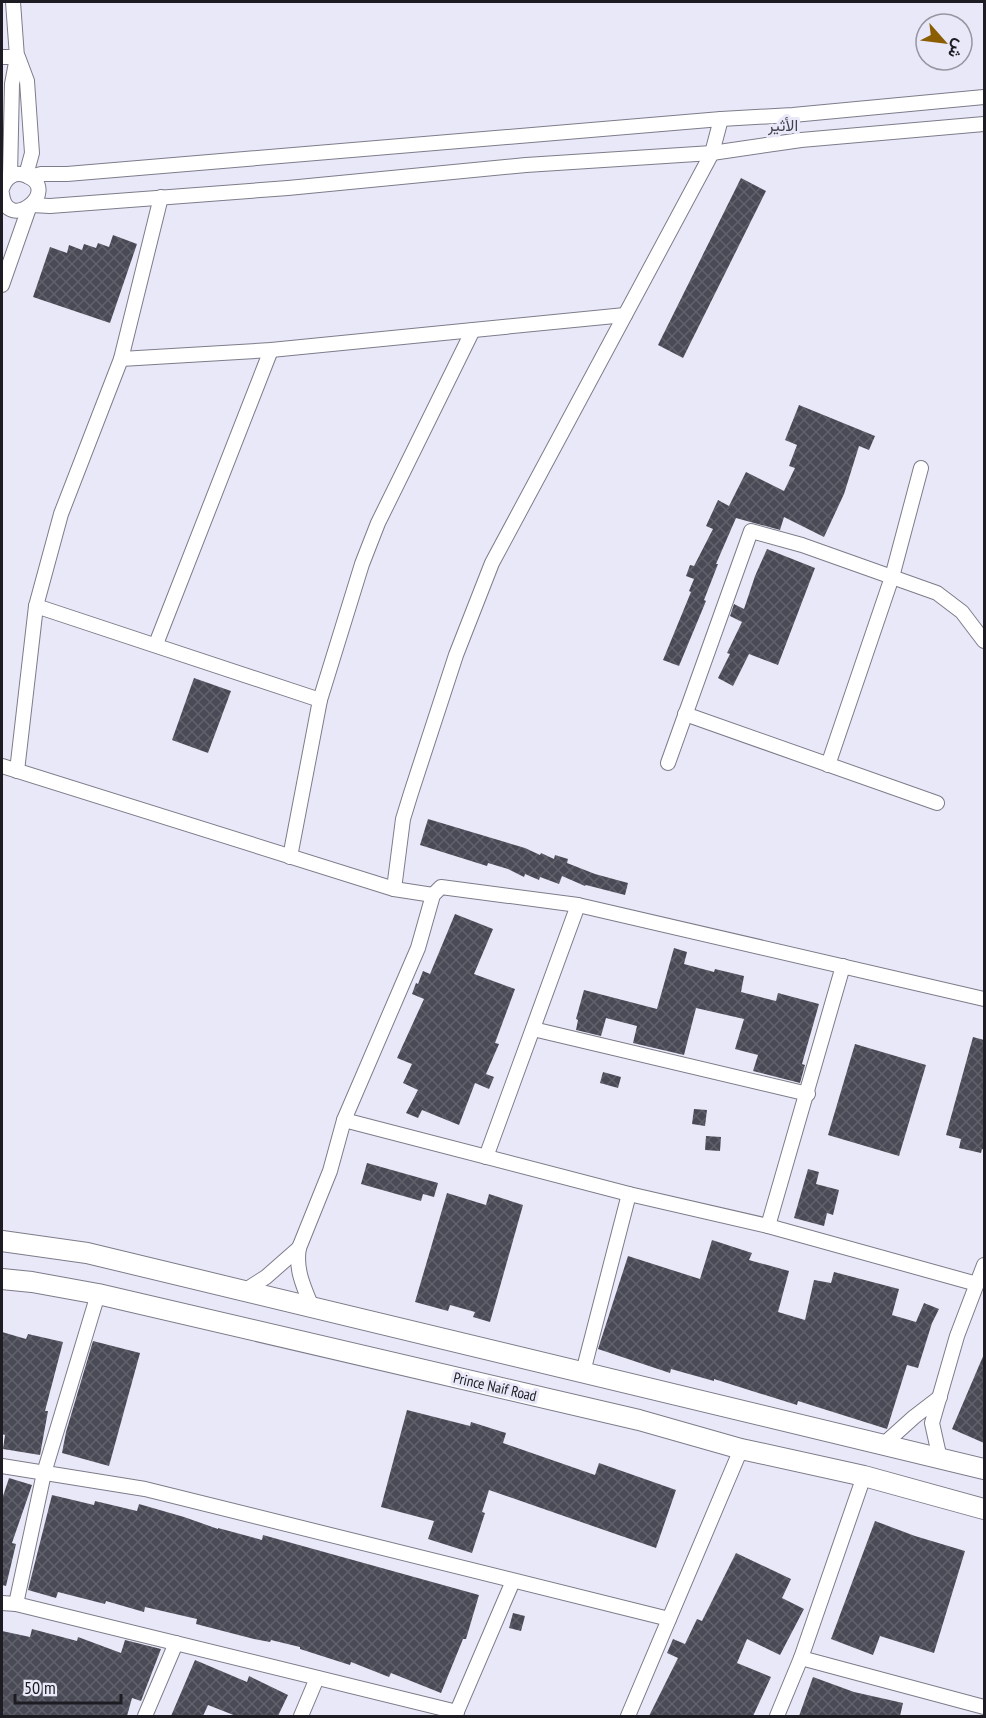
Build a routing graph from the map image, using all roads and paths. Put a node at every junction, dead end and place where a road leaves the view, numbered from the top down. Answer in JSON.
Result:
{"nodes":[{"id":1,"x":13,"y":2,"type":"edge"},
{"id":2,"x":2,"y":57,"type":"edge"},
{"id":3,"x":18,"y":57,"type":"junction"},
{"id":4,"x":984,"y":97,"type":"edge"},
{"id":5,"x":722,"y":119,"type":"junction"},
{"id":6,"x":984,"y":124,"type":"edge"},
{"id":7,"x":32,"y":153,"type":"junction"},
{"id":8,"x":712,"y":153,"type":"junction"},
{"id":9,"x":51,"y":174,"type":"junction"},
{"id":10,"x":10,"y":176,"type":"junction"},
{"id":11,"x":27,"y":176,"type":"junction"},
{"id":12,"x":2,"y":189,"type":"edge"},
{"id":13,"x":2,"y":197,"type":"edge"},
{"id":14,"x":161,"y":197,"type":"junction"},
{"id":15,"x":30,"y":207,"type":"junction"},
{"id":16,"x":2,"y":285,"type":"edge"},
{"id":17,"x":626,"y":315,"type":"junction"},
{"id":18,"x":473,"y":330,"type":"junction"},
{"id":19,"x":271,"y":350,"type":"junction"},
{"id":20,"x":120,"y":358,"type":"junction"},
{"id":21,"x":921,"y":468,"type":"dead end"},
{"id":22,"x":892,"y":577,"type":"junction"},
{"id":23,"x":36,"y":606,"type":"junction"},
{"id":24,"x":984,"y":641,"type":"edge"},
{"id":25,"x":156,"y":644,"type":"junction"},
{"id":26,"x":320,"y":700,"type":"junction"},
{"id":27,"x":685,"y":714,"type":"junction"},
{"id":28,"x":668,"y":764,"type":"dead end"},
{"id":29,"x":828,"y":765,"type":"junction"},
{"id":30,"x":2,"y":766,"type":"edge"},
{"id":31,"x":16,"y":771,"type":"junction"},
{"id":32,"x":937,"y":803,"type":"dead end"},
{"id":33,"x":290,"y":857,"type":"junction"},
{"id":34,"x":394,"y":889,"type":"junction"},
{"id":35,"x":433,"y":895,"type":"junction"},
{"id":36,"x":578,"y":905,"type":"junction"},
{"id":37,"x":843,"y":966,"type":"junction"},
{"id":38,"x":984,"y":999,"type":"edge"},
{"id":39,"x":533,"y":1029,"type":"junction"},
{"id":40,"x":808,"y":1094,"type":"junction"},
{"id":41,"x":344,"y":1120,"type":"junction"},
{"id":42,"x":486,"y":1157,"type":"junction"},
{"id":43,"x":629,"y":1194,"type":"junction"},
{"id":44,"x":768,"y":1226,"type":"junction"},
{"id":45,"x":2,"y":1241,"type":"edge"},
{"id":46,"x":299,"y":1248,"type":"junction"},
{"id":47,"x":984,"y":1265,"type":"edge"},
{"id":48,"x":2,"y":1279,"type":"edge"},
{"id":49,"x":977,"y":1284,"type":"junction"},
{"id":50,"x":244,"y":1291,"type":"junction"},
{"id":51,"x":98,"y":1294,"type":"junction"},
{"id":52,"x":312,"y":1307,"type":"junction"},
{"id":53,"x":583,"y":1372,"type":"junction"},
{"id":54,"x":940,"y":1397,"type":"junction"},
{"id":55,"x":885,"y":1444,"type":"junction"},
{"id":56,"x":741,"y":1449,"type":"junction"},
{"id":57,"x":940,"y":1459,"type":"junction"},
{"id":58,"x":2,"y":1466,"type":"edge"},
{"id":59,"x":984,"y":1469,"type":"edge"},
{"id":60,"x":44,"y":1473,"type":"junction"},
{"id":61,"x":864,"y":1476,"type":"junction"},
{"id":62,"x":984,"y":1509,"type":"edge"},
{"id":63,"x":513,"y":1581,"type":"junction"},
{"id":64,"x":9,"y":1603,"type":"edge"},
{"id":65,"x":669,"y":1619,"type":"junction"},
{"id":66,"x":176,"y":1643,"type":"junction"},
{"id":67,"x":801,"y":1658,"type":"junction"},
{"id":68,"x":317,"y":1678,"type":"junction"},
{"id":69,"x":984,"y":1707,"type":"edge"},
{"id":70,"x":456,"y":1714,"type":"edge"},
{"id":71,"x":145,"y":1716,"type":"edge"},
{"id":72,"x":301,"y":1716,"type":"edge"},
{"id":73,"x":628,"y":1716,"type":"edge"},
{"id":74,"x":777,"y":1716,"type":"edge"}],
"edges":[{"from":1,"to":3,"type":"street"},
{"from":2,"to":3,"type":"street"},
{"from":3,"to":7,"type":"street"},
{"from":3,"to":10,"type":"street"},
{"from":4,"to":5,"type":"street"},
{"from":5,"to":8,"type":"street"},
{"from":5,"to":9,"type":"street"},
{"from":6,"to":8,"type":"street"},
{"from":7,"to":9,"type":"street"},
{"from":7,"to":11,"type":"street"},
{"from":8,"to":14,"type":"street"},
{"from":8,"to":17,"type":"street"},
{"from":9,"to":11,"type":"street"},
{"from":10,"to":11,"type":"street"},
{"from":10,"to":12,"type":"street"},
{"from":11,"to":15,"type":"street"},
{"from":13,"to":15,"type":"street"},
{"from":14,"to":15,"type":"street"},
{"from":14,"to":20,"type":"street"},
{"from":15,"to":16,"type":"street"},
{"from":17,"to":18,"type":"street"},
{"from":17,"to":34,"type":"street"},
{"from":18,"to":19,"type":"street"},
{"from":18,"to":26,"type":"street"},
{"from":19,"to":20,"type":"street"},
{"from":19,"to":25,"type":"street"},
{"from":20,"to":23,"type":"street"},
{"from":21,"to":22,"type":"street"},
{"from":22,"to":24,"type":"street"},
{"from":22,"to":27,"type":"street"},
{"from":22,"to":29,"type":"street"},
{"from":23,"to":25,"type":"street"},
{"from":23,"to":31,"type":"street"},
{"from":25,"to":26,"type":"street"},
{"from":26,"to":33,"type":"street"},
{"from":27,"to":28,"type":"street"},
{"from":27,"to":29,"type":"street"},
{"from":29,"to":32,"type":"street"},
{"from":30,"to":31,"type":"street"},
{"from":31,"to":33,"type":"street"},
{"from":33,"to":34,"type":"street"},
{"from":34,"to":35,"type":"street"},
{"from":35,"to":36,"type":"street"},
{"from":35,"to":41,"type":"street"},
{"from":36,"to":37,"type":"street"},
{"from":36,"to":39,"type":"street"},
{"from":37,"to":38,"type":"street"},
{"from":37,"to":40,"type":"street"},
{"from":39,"to":40,"type":"street"},
{"from":39,"to":42,"type":"street"},
{"from":40,"to":44,"type":"street"},
{"from":41,"to":42,"type":"street"},
{"from":41,"to":46,"type":"street"},
{"from":42,"to":43,"type":"street"},
{"from":43,"to":44,"type":"street"},
{"from":43,"to":53,"type":"street"},
{"from":44,"to":49,"type":"street"},
{"from":45,"to":50,"type":"main road"},
{"from":46,"to":50,"type":"street"},
{"from":46,"to":52,"type":"street"},
{"from":47,"to":49,"type":"street"},
{"from":48,"to":51,"type":"main road","name":"Prince Naif Road"},
{"from":49,"to":54,"type":"street"},
{"from":50,"to":52,"type":"main road"},
{"from":51,"to":56,"type":"main road","name":"Prince Naif Road"},
{"from":51,"to":60,"type":"street"},
{"from":52,"to":53,"type":"main road"},
{"from":53,"to":55,"type":"main road"},
{"from":54,"to":55,"type":"street"},
{"from":54,"to":57,"type":"street"},
{"from":55,"to":57,"type":"main road"},
{"from":56,"to":61,"type":"main road","name":"Prince Naif Road"},
{"from":56,"to":65,"type":"street"},
{"from":57,"to":59,"type":"main road"},
{"from":58,"to":60,"type":"street"},
{"from":60,"to":63,"type":"street"},
{"from":60,"to":64,"type":"street"},
{"from":61,"to":62,"type":"main road","name":"Prince Naif Road"},
{"from":61,"to":67,"type":"street"},
{"from":63,"to":65,"type":"street"},
{"from":63,"to":70,"type":"street"},
{"from":64,"to":66,"type":"street"},
{"from":65,"to":73,"type":"street"},
{"from":66,"to":68,"type":"street"},
{"from":66,"to":71,"type":"street"},
{"from":67,"to":69,"type":"street"},
{"from":67,"to":74,"type":"street"},
{"from":68,"to":70,"type":"street"},
{"from":68,"to":72,"type":"street"}]}
